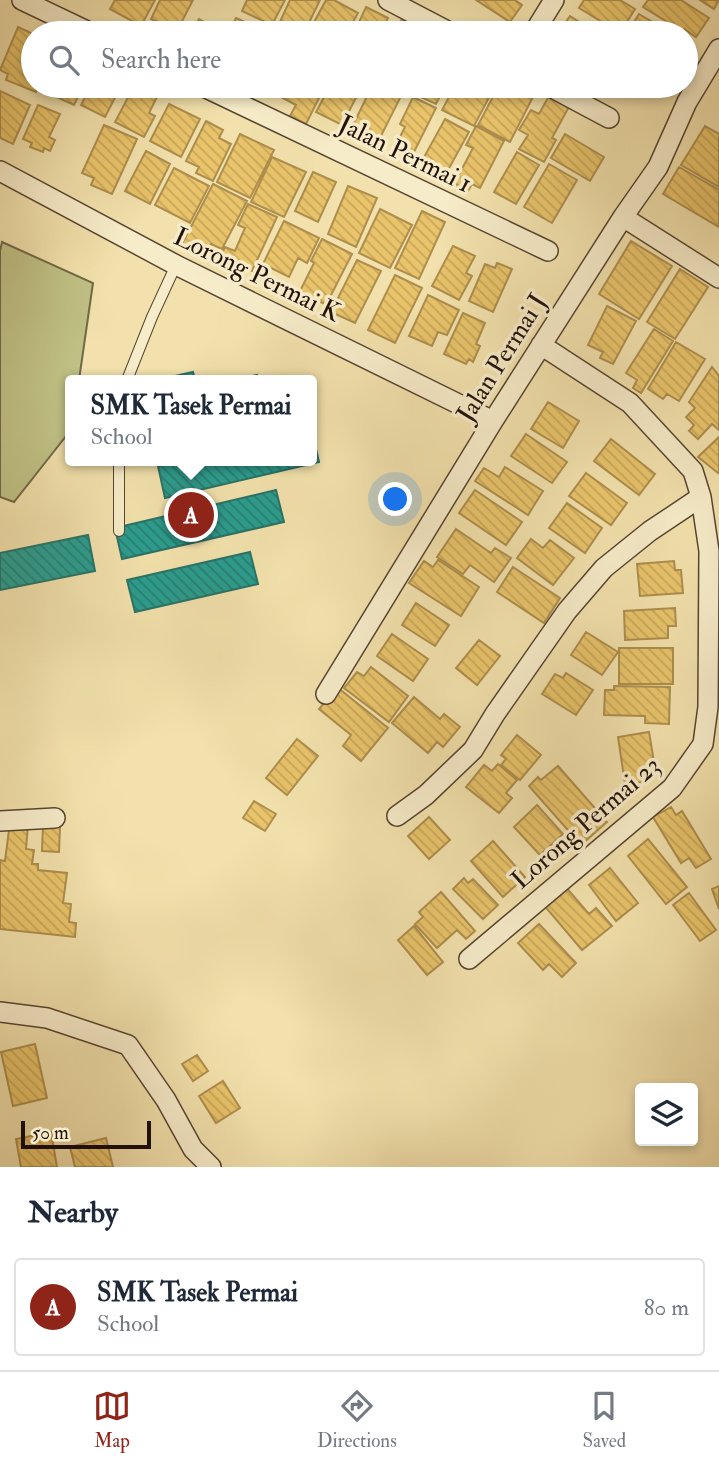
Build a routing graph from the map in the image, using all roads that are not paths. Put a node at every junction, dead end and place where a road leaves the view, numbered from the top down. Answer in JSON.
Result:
{"nodes":[{"id":1,"x":22,"y":0,"type":"edge"},
{"id":2,"x":388,"y":0,"type":"edge"},
{"id":3,"x":554,"y":0,"type":"edge"},
{"id":4,"x":67,"y":21,"type":"edge"},
{"id":5,"x":427,"y":21,"type":"edge"},
{"id":6,"x":541,"y":21,"type":"edge"},
{"id":7,"x":719,"y":50,"type":"edge"},
{"id":8,"x":698,"y":84,"type":"edge"},
{"id":9,"x":227,"y":98,"type":"edge"},
{"id":10,"x":572,"y":98,"type":"edge"},
{"id":11,"x":689,"y":98,"type":"edge"},
{"id":12,"x":610,"y":118,"type":"dead end"},
{"id":13,"x":0,"y":171,"type":"edge"},
{"id":14,"x":623,"y":217,"type":"junction"},
{"id":15,"x":548,"y":251,"type":"dead end"},
{"id":16,"x":176,"y":265,"type":"junction"},
{"id":17,"x":719,"y":278,"type":"edge"},
{"id":18,"x":541,"y":345,"type":"junction"},
{"id":19,"x":129,"y":375,"type":"edge"},
{"id":20,"x":493,"y":421,"type":"junction"},
{"id":21,"x":119,"y":466,"type":"edge"},
{"id":22,"x":701,"y":497,"type":"junction"},
{"id":23,"x":119,"y":531,"type":"dead end"},
{"id":24,"x":326,"y":694,"type":"dead end"},
{"id":25,"x":397,"y":816,"type":"dead end"},
{"id":26,"x":55,"y":818,"type":"dead end"},
{"id":27,"x":0,"y":821,"type":"edge"},
{"id":28,"x":469,"y":959,"type":"dead end"},
{"id":29,"x":0,"y":1012,"type":"edge"},
{"id":30,"x":211,"y":1167,"type":"edge"}],
"edges":[{"from":1,"to":4,"type":"street"},
{"from":2,"to":5,"type":"street"},
{"from":3,"to":6,"type":"street"},
{"from":7,"to":8,"type":"street","name":"Jalan Permai J"},
{"from":9,"to":15,"type":"street","name":"Jalan Permai 1"},
{"from":10,"to":12,"type":"street"},
{"from":11,"to":14,"type":"street","name":"Jalan Permai J"},
{"from":13,"to":16,"type":"street","name":"Lorong Permai K"},
{"from":14,"to":17,"type":"street"},
{"from":14,"to":18,"type":"street","name":"Jalan Permai J"},
{"from":16,"to":19,"type":"lane"},
{"from":16,"to":20,"type":"street","name":"Lorong Permai K"},
{"from":18,"to":20,"type":"street","name":"Jalan Permai J"},
{"from":18,"to":22,"type":"street","name":"Lorong Permai 23"},
{"from":20,"to":24,"type":"street","name":"Jalan Permai J"},
{"from":21,"to":23,"type":"lane"},
{"from":22,"to":25,"type":"street"},
{"from":22,"to":28,"type":"street","name":"Lorong Permai 23"},
{"from":26,"to":27,"type":"street"},
{"from":29,"to":30,"type":"street"}]}
